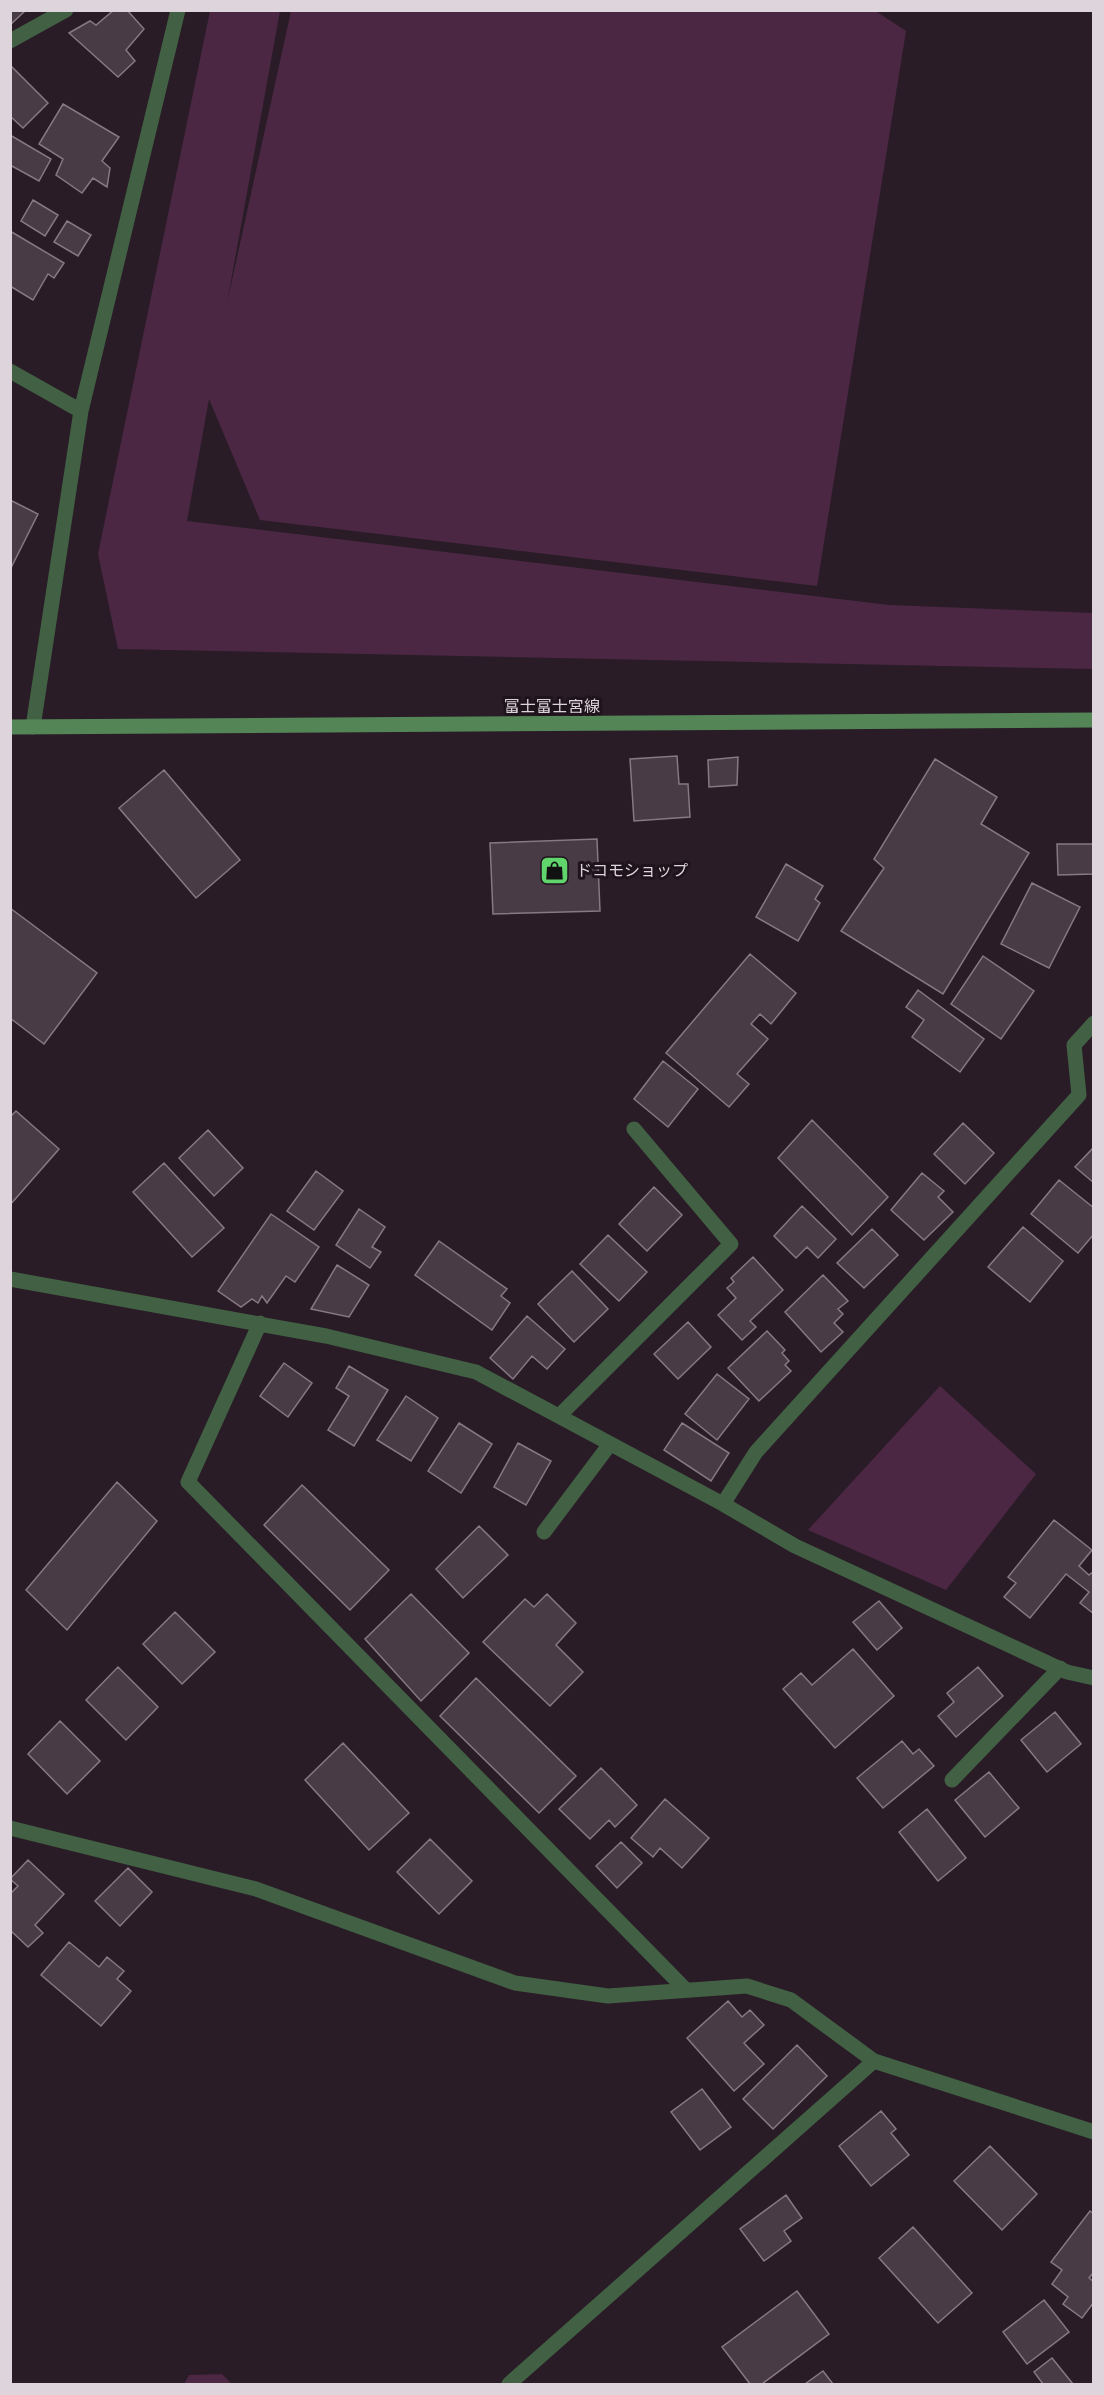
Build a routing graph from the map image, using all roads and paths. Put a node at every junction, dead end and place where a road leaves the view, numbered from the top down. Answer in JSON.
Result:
{"nodes":[{"id":1,"x":66,"y":10,"type":"edge"},
{"id":2,"x":177,"y":10,"type":"edge"},
{"id":3,"x":10,"y":41,"type":"edge"},
{"id":4,"x":10,"y":371,"type":"edge"},
{"id":5,"x":81,"y":411,"type":"junction"},
{"id":6,"x":1094,"y":720,"type":"edge"},
{"id":7,"x":10,"y":727,"type":"edge"},
{"id":8,"x":33,"y":727,"type":"junction"},
{"id":9,"x":1094,"y":1023,"type":"edge"},
{"id":10,"x":634,"y":1129,"type":"dead end"},
{"id":11,"x":10,"y":1279,"type":"edge"},
{"id":12,"x":260,"y":1323,"type":"junction"},
{"id":13,"x":559,"y":1416,"type":"junction"},
{"id":14,"x":610,"y":1444,"type":"junction"},
{"id":15,"x":723,"y":1504,"type":"junction"},
{"id":16,"x":544,"y":1532,"type":"dead end"},
{"id":17,"x":1060,"y":1668,"type":"junction"},
{"id":18,"x":1094,"y":1678,"type":"edge"},
{"id":19,"x":952,"y":1780,"type":"dead end"},
{"id":20,"x":10,"y":1828,"type":"edge"},
{"id":21,"x":686,"y":1990,"type":"junction"},
{"id":22,"x":874,"y":2061,"type":"junction"},
{"id":23,"x":1094,"y":2132,"type":"edge"},
{"id":24,"x":509,"y":2385,"type":"edge"}],
"edges":[{"from":1,"to":3,"type":"street"},
{"from":2,"to":5,"type":"street"},
{"from":4,"to":5,"type":"street"},
{"from":5,"to":8,"type":"street"},
{"from":6,"to":8,"type":"main road","name":"富士富士宮線"},
{"from":7,"to":8,"type":"main road","name":"富士富士宮線"},
{"from":9,"to":15,"type":"street"},
{"from":10,"to":13,"type":"street"},
{"from":11,"to":12,"type":"street"},
{"from":12,"to":13,"type":"street"},
{"from":12,"to":21,"type":"street"},
{"from":13,"to":14,"type":"street"},
{"from":14,"to":15,"type":"street"},
{"from":14,"to":16,"type":"street"},
{"from":15,"to":17,"type":"street"},
{"from":17,"to":18,"type":"street"},
{"from":17,"to":19,"type":"street"},
{"from":20,"to":21,"type":"street"},
{"from":21,"to":22,"type":"street"},
{"from":22,"to":23,"type":"street"},
{"from":22,"to":24,"type":"street"}]}
